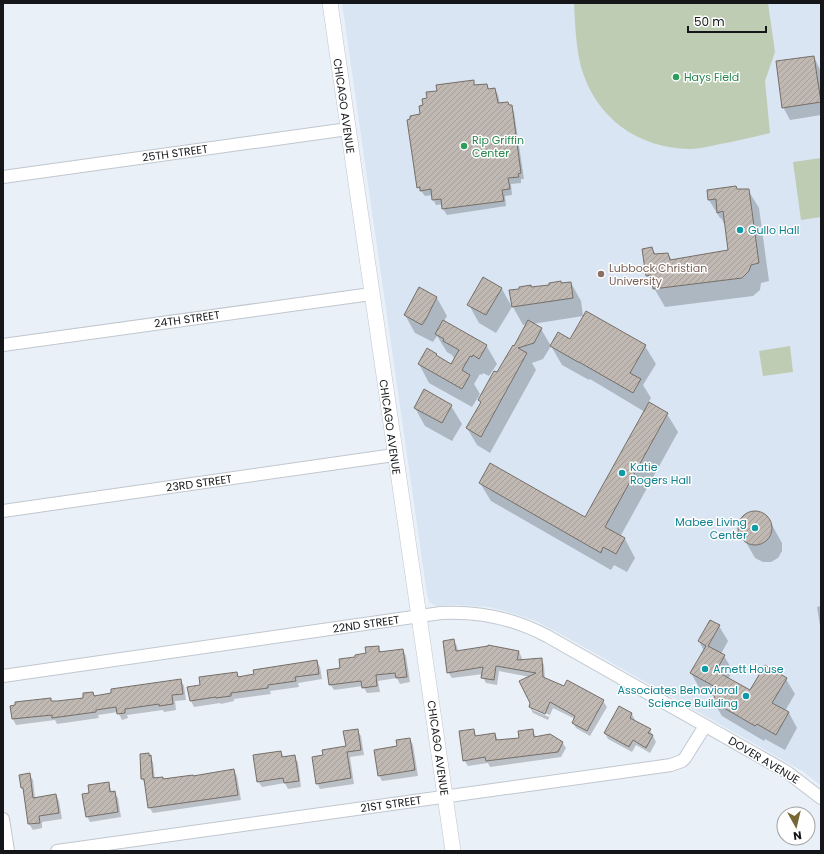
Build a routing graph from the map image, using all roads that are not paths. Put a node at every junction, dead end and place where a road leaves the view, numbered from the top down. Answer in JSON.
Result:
{"nodes":[{"id":1,"x":330,"y":3,"type":"edge"},
{"id":2,"x":348,"y":129,"type":"junction"},
{"id":3,"x":3,"y":177,"type":"edge"},
{"id":4,"x":371,"y":294,"type":"junction"},
{"id":5,"x":3,"y":345,"type":"edge"},
{"id":6,"x":394,"y":454,"type":"junction"},
{"id":7,"x":3,"y":511,"type":"edge"},
{"id":8,"x":418,"y":616,"type":"junction"},
{"id":9,"x":3,"y":676,"type":"edge"},
{"id":10,"x":705,"y":726,"type":"junction"},
{"id":11,"x":445,"y":796,"type":"junction"},
{"id":12,"x":821,"y":798,"type":"edge"},
{"id":13,"x":3,"y":819,"type":"edge"},
{"id":14,"x":8,"y":851,"type":"edge"},
{"id":15,"x":57,"y":851,"type":"edge"},
{"id":16,"x":452,"y":851,"type":"edge"}],
"edges":[{"from":1,"to":2,"type":"street","name":"CHICAGO AVENUE"},
{"from":2,"to":3,"type":"street","name":"25TH STREET"},
{"from":2,"to":4,"type":"street","name":"CHICAGO AVENUE"},
{"from":4,"to":5,"type":"street","name":"24TH STREET"},
{"from":4,"to":6,"type":"street","name":"CHICAGO AVENUE"},
{"from":6,"to":7,"type":"street","name":"23RD STREET"},
{"from":6,"to":8,"type":"street","name":"CHICAGO AVENUE"},
{"from":8,"to":9,"type":"street","name":"22ND STREET"},
{"from":8,"to":10,"type":"street","name":"22ND STREET"},
{"from":8,"to":11,"type":"street","name":"CHICAGO AVENUE"},
{"from":10,"to":11,"type":"street","name":"21ST STREET"},
{"from":10,"to":12,"type":"street","name":"DOVER AVENUE"},
{"from":11,"to":15,"type":"street","name":"21ST STREET"},
{"from":11,"to":16,"type":"street","name":"CHICAGO AVENUE"},
{"from":13,"to":14,"type":"street"}]}
